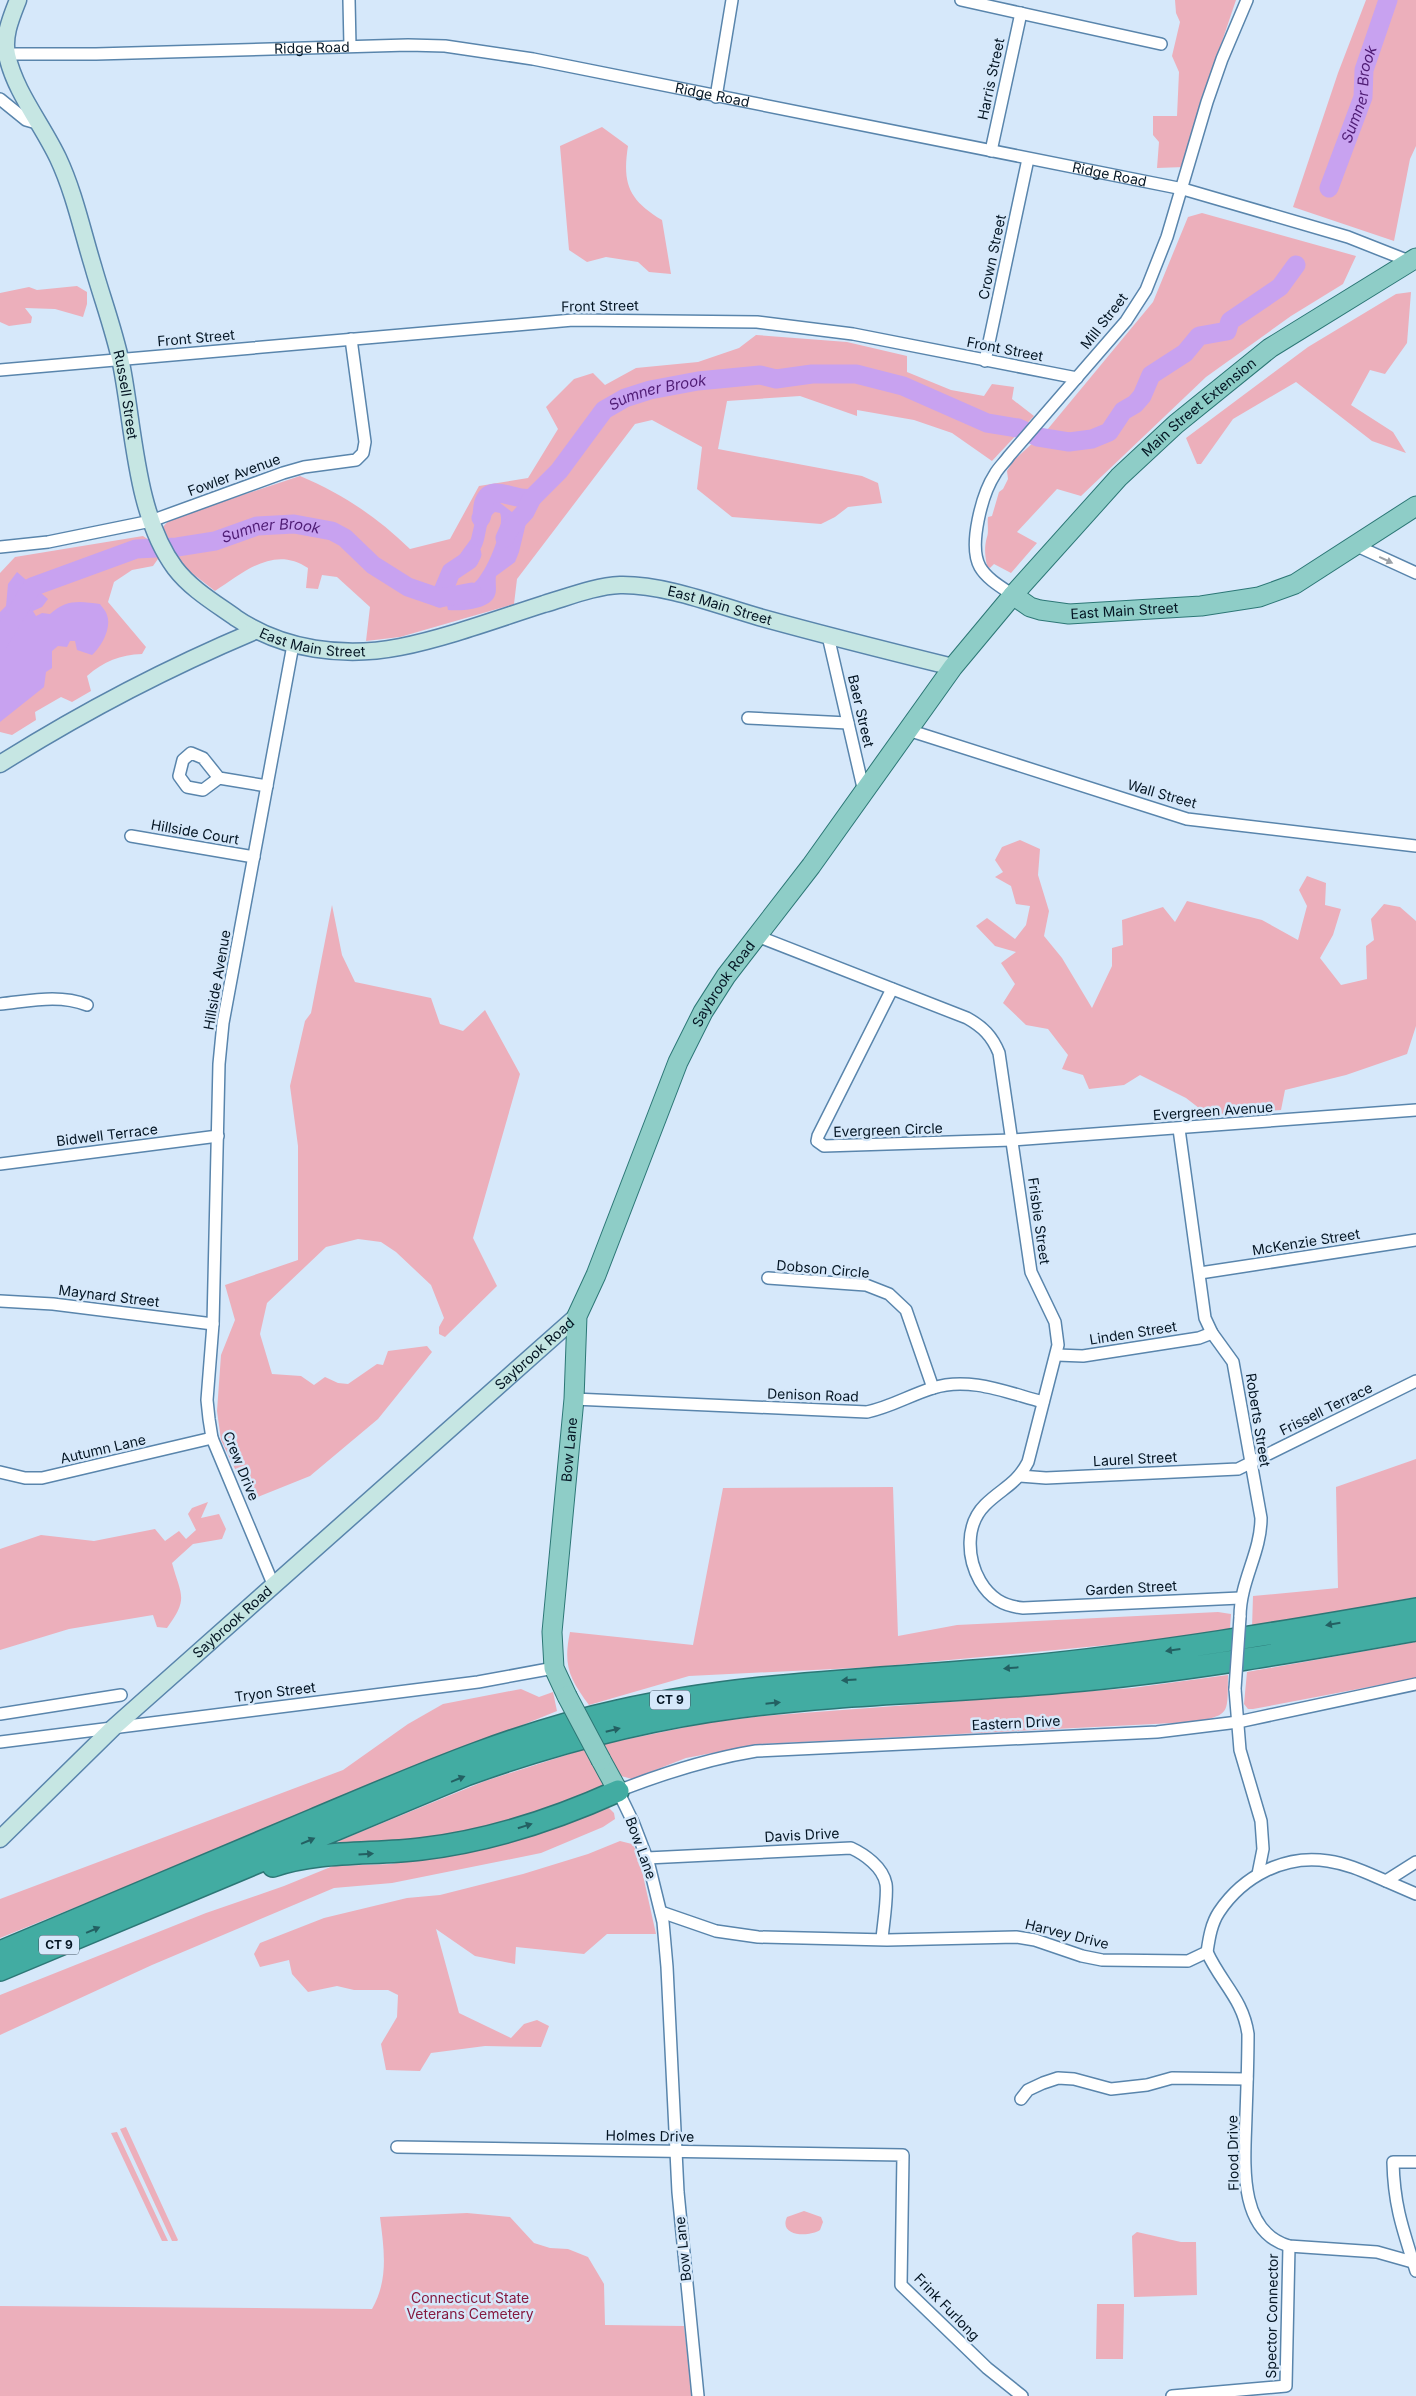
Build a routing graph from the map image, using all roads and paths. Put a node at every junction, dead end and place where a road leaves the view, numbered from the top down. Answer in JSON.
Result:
{"nodes":[{"id":1,"x":18,"y":0,"type":"edge"},
{"id":2,"x":349,"y":0,"type":"edge"},
{"id":3,"x":732,"y":0,"type":"edge"},
{"id":4,"x":961,"y":0,"type":"edge"},
{"id":5,"x":1247,"y":0,"type":"edge"},
{"id":6,"x":1021,"y":13,"type":"junction"},
{"id":7,"x":1161,"y":44,"type":"dead end"},
{"id":8,"x":350,"y":46,"type":"junction"},
{"id":9,"x":4,"y":54,"type":"edge"},
{"id":10,"x":716,"y":97,"type":"junction"},
{"id":11,"x":0,"y":99,"type":"edge"},
{"id":12,"x":40,"y":124,"type":"junction"},
{"id":13,"x":991,"y":152,"type":"junction"},
{"id":14,"x":1028,"y":159,"type":"junction"},
{"id":15,"x":1183,"y":189,"type":"junction"},
{"id":16,"x":1413,"y":260,"type":"edge"},
{"id":17,"x":351,"y":339,"type":"junction"},
{"id":18,"x":120,"y":360,"type":"junction"},
{"id":19,"x":985,"y":361,"type":"junction"},
{"id":20,"x":0,"y":370,"type":"edge"},
{"id":21,"x":1077,"y":378,"type":"junction"},
{"id":22,"x":1416,"y":506,"type":"edge"},
{"id":23,"x":151,"y":521,"type":"junction"},
{"id":24,"x":1357,"y":546,"type":"junction"},
{"id":25,"x":0,"y":547,"type":"edge"},
{"id":26,"x":1416,"y":573,"type":"edge"},
{"id":27,"x":1013,"y":595,"type":"junction"},
{"id":28,"x":255,"y":631,"type":"junction"},
{"id":29,"x":828,"y":636,"type":"junction"},
{"id":30,"x":293,"y":645,"type":"junction"},
{"id":31,"x":953,"y":667,"type":"junction"},
{"id":32,"x":748,"y":718,"type":"dead end"},
{"id":33,"x":848,"y":723,"type":"junction"},
{"id":34,"x":908,"y":730,"type":"junction"},
{"id":35,"x":0,"y":764,"type":"edge"},
{"id":36,"x":220,"y":778,"type":"dead end"},
{"id":37,"x":267,"y":786,"type":"junction"},
{"id":38,"x":864,"y":792,"type":"junction"},
{"id":39,"x":131,"y":836,"type":"dead end"},
{"id":40,"x":1416,"y":846,"type":"edge"},
{"id":41,"x":254,"y":857,"type":"junction"},
{"id":42,"x":757,"y":936,"type":"junction"},
{"id":43,"x":892,"y":990,"type":"junction"},
{"id":44,"x":0,"y":1004,"type":"edge"},
{"id":45,"x":87,"y":1005,"type":"dead end"},
{"id":46,"x":1416,"y":1110,"type":"edge"},
{"id":47,"x":1179,"y":1130,"type":"junction"},
{"id":48,"x":218,"y":1136,"type":"junction"},
{"id":49,"x":1012,"y":1140,"type":"junction"},
{"id":50,"x":0,"y":1164,"type":"edge"},
{"id":51,"x":1416,"y":1240,"type":"edge"},
{"id":52,"x":1200,"y":1273,"type":"junction"},
{"id":53,"x":768,"y":1278,"type":"dead end"},
{"id":54,"x":0,"y":1302,"type":"edge"},
{"id":55,"x":577,"y":1316,"type":"junction"},
{"id":56,"x":213,"y":1324,"type":"junction"},
{"id":57,"x":1212,"y":1334,"type":"junction"},
{"id":58,"x":1057,"y":1355,"type":"junction"},
{"id":59,"x":1416,"y":1381,"type":"edge"},
{"id":60,"x":933,"y":1388,"type":"junction"},
{"id":61,"x":574,"y":1399,"type":"junction"},
{"id":62,"x":1043,"y":1402,"type":"junction"},
{"id":63,"x":212,"y":1438,"type":"junction"},
{"id":64,"x":1250,"y":1464,"type":"junction"},
{"id":65,"x":0,"y":1472,"type":"edge"},
{"id":66,"x":1020,"y":1476,"type":"junction"},
{"id":67,"x":273,"y":1584,"type":"junction"},
{"id":68,"x":1240,"y":1598,"type":"junction"},
{"id":69,"x":1023,"y":1608,"type":"joint"},
{"id":70,"x":1416,"y":1609,"type":"edge"},
{"id":71,"x":1416,"y":1630,"type":"edge"},
{"id":72,"x":554,"y":1668,"type":"junction"},
{"id":73,"x":1416,"y":1684,"type":"edge"},
{"id":74,"x":121,"y":1695,"type":"dead end"},
{"id":75,"x":0,"y":1714,"type":"edge"},
{"id":76,"x":1238,"y":1722,"type":"junction"},
{"id":77,"x":113,"y":1728,"type":"junction"},
{"id":78,"x":0,"y":1742,"type":"edge"},
{"id":79,"x":618,"y":1791,"type":"junction"},
{"id":80,"x":0,"y":1839,"type":"edge"},
{"id":81,"x":647,"y":1858,"type":"junction"},
{"id":82,"x":1416,"y":1862,"type":"edge"},
{"id":83,"x":1258,"y":1874,"type":"junction"},
{"id":84,"x":1386,"y":1881,"type":"junction"},
{"id":85,"x":1416,"y":1894,"type":"edge"},
{"id":86,"x":661,"y":1912,"type":"junction"},
{"id":87,"x":117,"y":1920,"type":"junction"},
{"id":88,"x":882,"y":1939,"type":"junction"},
{"id":89,"x":0,"y":1952,"type":"edge"},
{"id":90,"x":1207,"y":1952,"type":"junction"},
{"id":91,"x":0,"y":1970,"type":"edge"},
{"id":92,"x":1247,"y":2079,"type":"junction"},
{"id":93,"x":1021,"y":2098,"type":"dead end"},
{"id":94,"x":397,"y":2147,"type":"dead end"},
{"id":95,"x":675,"y":2152,"type":"junction"},
{"id":96,"x":903,"y":2155,"type":"joint"},
{"id":97,"x":1416,"y":2162,"type":"edge"},
{"id":98,"x":1289,"y":2246,"type":"junction"},
{"id":99,"x":1415,"y":2265,"type":"edge"},
{"id":100,"x":698,"y":2396,"type":"edge"},
{"id":101,"x":1022,"y":2396,"type":"edge"},
{"id":102,"x":1172,"y":2396,"type":"edge"}],
"edges":[{"from":1,"to":9,"type":"main road","name":"Russell Street"},
{"from":2,"to":8,"type":"street"},
{"from":3,"to":10,"type":"street"},
{"from":4,"to":6,"type":"street"},
{"from":5,"to":15,"type":"street","name":"Mill Street"},
{"from":6,"to":7,"type":"street"},
{"from":6,"to":13,"type":"street","name":"Harris Street"},
{"from":8,"to":9,"type":"street","name":"Ridge Road"},
{"from":8,"to":10,"type":"street","name":"Ridge Road"},
{"from":9,"to":12,"type":"main road","name":"Russell Street"},
{"from":10,"to":13,"type":"street","name":"Ridge Road"},
{"from":11,"to":12,"type":"street"},
{"from":12,"to":18,"type":"main road","name":"Russell Street"},
{"from":13,"to":14,"type":"street","name":"Ridge Road"},
{"from":14,"to":15,"type":"street","name":"Ridge Road"},
{"from":14,"to":19,"type":"street","name":"Crown Street"},
{"from":15,"to":16,"type":"street","name":"Ridge Road"},
{"from":15,"to":21,"type":"street","name":"Mill Street"},
{"from":16,"to":27,"type":"main road","name":"Main Street Extension"},
{"from":17,"to":18,"type":"street","name":"Front Street"},
{"from":17,"to":19,"type":"street","name":"Front Street"},
{"from":17,"to":23,"type":"street","name":"Fowler Avenue"},
{"from":18,"to":20,"type":"street","name":"Front Street"},
{"from":18,"to":23,"type":"main road","name":"Russell Street"},
{"from":19,"to":21,"type":"street","name":"Front Street"},
{"from":21,"to":27,"type":"street","name":"Mill Street"},
{"from":22,"to":24,"type":"main road","name":"East Main Street"},
{"from":23,"to":25,"type":"street","name":"Fowler Avenue"},
{"from":23,"to":28,"type":"main road","name":"Russell Street"},
{"from":24,"to":26,"type":"street","one_way":true},
{"from":24,"to":27,"type":"main road","name":"East Main Street"},
{"from":27,"to":31,"type":"main road"},
{"from":28,"to":30,"type":"main road","name":"East Main Street"},
{"from":28,"to":35,"type":"main road","name":"East Main Street"},
{"from":29,"to":30,"type":"main road","name":"East Main Street"},
{"from":29,"to":31,"type":"main road","name":"East Main Street"},
{"from":29,"to":33,"type":"street","name":"Baer Street"},
{"from":30,"to":37,"type":"street","name":"Hillside Avenue"},
{"from":31,"to":34,"type":"main road","name":"Saybrook Road"},
{"from":32,"to":33,"type":"street"},
{"from":33,"to":38,"type":"street","name":"Baer Street"},
{"from":34,"to":38,"type":"main road","name":"Saybrook Road"},
{"from":34,"to":40,"type":"street","name":"Wall Street"},
{"from":36,"to":37,"type":"street"},
{"from":37,"to":41,"type":"street","name":"Hillside Avenue"},
{"from":38,"to":42,"type":"main road","name":"Saybrook Road"},
{"from":39,"to":41,"type":"street","name":"Hillside Court"},
{"from":41,"to":48,"type":"street","name":"Hillside Avenue"},
{"from":42,"to":43,"type":"street","name":"Frisbie Street"},
{"from":42,"to":55,"type":"main road","name":"Saybrook Road"},
{"from":43,"to":49,"type":"street","name":"Frisbie Street"},
{"from":43,"to":49,"type":"street","name":"Evergreen Circle"},
{"from":44,"to":45,"type":"street"},
{"from":46,"to":47,"type":"street","name":"Evergreen Avenue"},
{"from":47,"to":49,"type":"street","name":"Evergreen Avenue"},
{"from":47,"to":52,"type":"street","name":"Roberts Street"},
{"from":48,"to":50,"type":"street","name":"Bidwell Terrace"},
{"from":48,"to":56,"type":"street","name":"Hillside Avenue"},
{"from":49,"to":58,"type":"street","name":"Frisbie Street"},
{"from":51,"to":52,"type":"street","name":"McKenzie Street"},
{"from":52,"to":57,"type":"street","name":"Roberts Street"},
{"from":53,"to":60,"type":"street","name":"Dobson Circle"},
{"from":54,"to":56,"type":"street","name":"Maynard Street"},
{"from":55,"to":61,"type":"main road","name":"Bow Lane"},
{"from":55,"to":67,"type":"main road","name":"Saybrook Road"},
{"from":56,"to":63,"type":"street","name":"Crew Drive"},
{"from":57,"to":58,"type":"street","name":"Linden Street"},
{"from":57,"to":64,"type":"street","name":"Roberts Street"},
{"from":58,"to":62,"type":"street","name":"Frisbie Street"},
{"from":59,"to":64,"type":"street","name":"Frissell Terrace"},
{"from":60,"to":61,"type":"street","name":"Denison Road"},
{"from":60,"to":62,"type":"street","name":"Denison Road"},
{"from":61,"to":72,"type":"main road","name":"Bow Lane"},
{"from":62,"to":66,"type":"street","name":"Frisbie Street"},
{"from":63,"to":65,"type":"street","name":"Autumn Lane"},
{"from":63,"to":67,"type":"street","name":"Crew Drive"},
{"from":64,"to":66,"type":"street","name":"Laurel Street"},
{"from":64,"to":68,"type":"street","name":"Roberts Street"},
{"from":66,"to":69,"type":"street","name":"Frisbie Street"},
{"from":67,"to":77,"type":"main road","name":"Saybrook Road"},
{"from":68,"to":69,"type":"street","name":"Garden Street"},
{"from":68,"to":76,"type":"street","name":"Roberts Street","bridge":true},
{"from":70,"to":89,"type":"highway","number":"CT 9","one_way":true},
{"from":87,"to":71,"type":"highway","number":"CT 9","one_way":true},
{"from":72,"to":77,"type":"street","name":"Tryon Street"},
{"from":72,"to":79,"type":"main road","name":"Bow Lane","bridge":true},
{"from":73,"to":76,"type":"street","name":"Eastern Drive"},
{"from":74,"to":75,"type":"street"},
{"from":76,"to":79,"type":"street","name":"Eastern Drive"},
{"from":76,"to":83,"type":"street"},
{"from":77,"to":78,"type":"street","name":"Tryon Street"},
{"from":77,"to":80,"type":"main road","name":"Saybrook Road"},
{"from":79,"to":81,"type":"street","name":"Bow Lane"},
{"from":87,"to":79,"type":"highway","one_way":true},
{"from":81,"to":86,"type":"street","name":"Bow Lane"},
{"from":81,"to":88,"type":"street","name":"Davis Drive"},
{"from":82,"to":84,"type":"street"},
{"from":83,"to":84,"type":"street"},
{"from":83,"to":90,"type":"street"},
{"from":84,"to":85,"type":"street"},
{"from":86,"to":88,"type":"street","name":"Harvey Drive"},
{"from":86,"to":95,"type":"street","name":"Bow Lane"},
{"from":91,"to":87,"type":"highway","number":"CT 9","one_way":true},
{"from":88,"to":90,"type":"street","name":"Harvey Drive"},
{"from":90,"to":92,"type":"street","name":"Flood Drive"},
{"from":92,"to":93,"type":"street"},
{"from":92,"to":98,"type":"street","name":"Flood Drive"},
{"from":94,"to":95,"type":"street","name":"Holmes Drive"},
{"from":95,"to":96,"type":"street","name":"Holmes Drive"},
{"from":95,"to":100,"type":"street","name":"Bow Lane"},
{"from":96,"to":101,"type":"street","name":"Frink Furlong"},
{"from":97,"to":99,"type":"street"},
{"from":98,"to":99,"type":"street","name":"Flood Drive"},
{"from":98,"to":102,"type":"street","name":"Spector Connector"}]}
